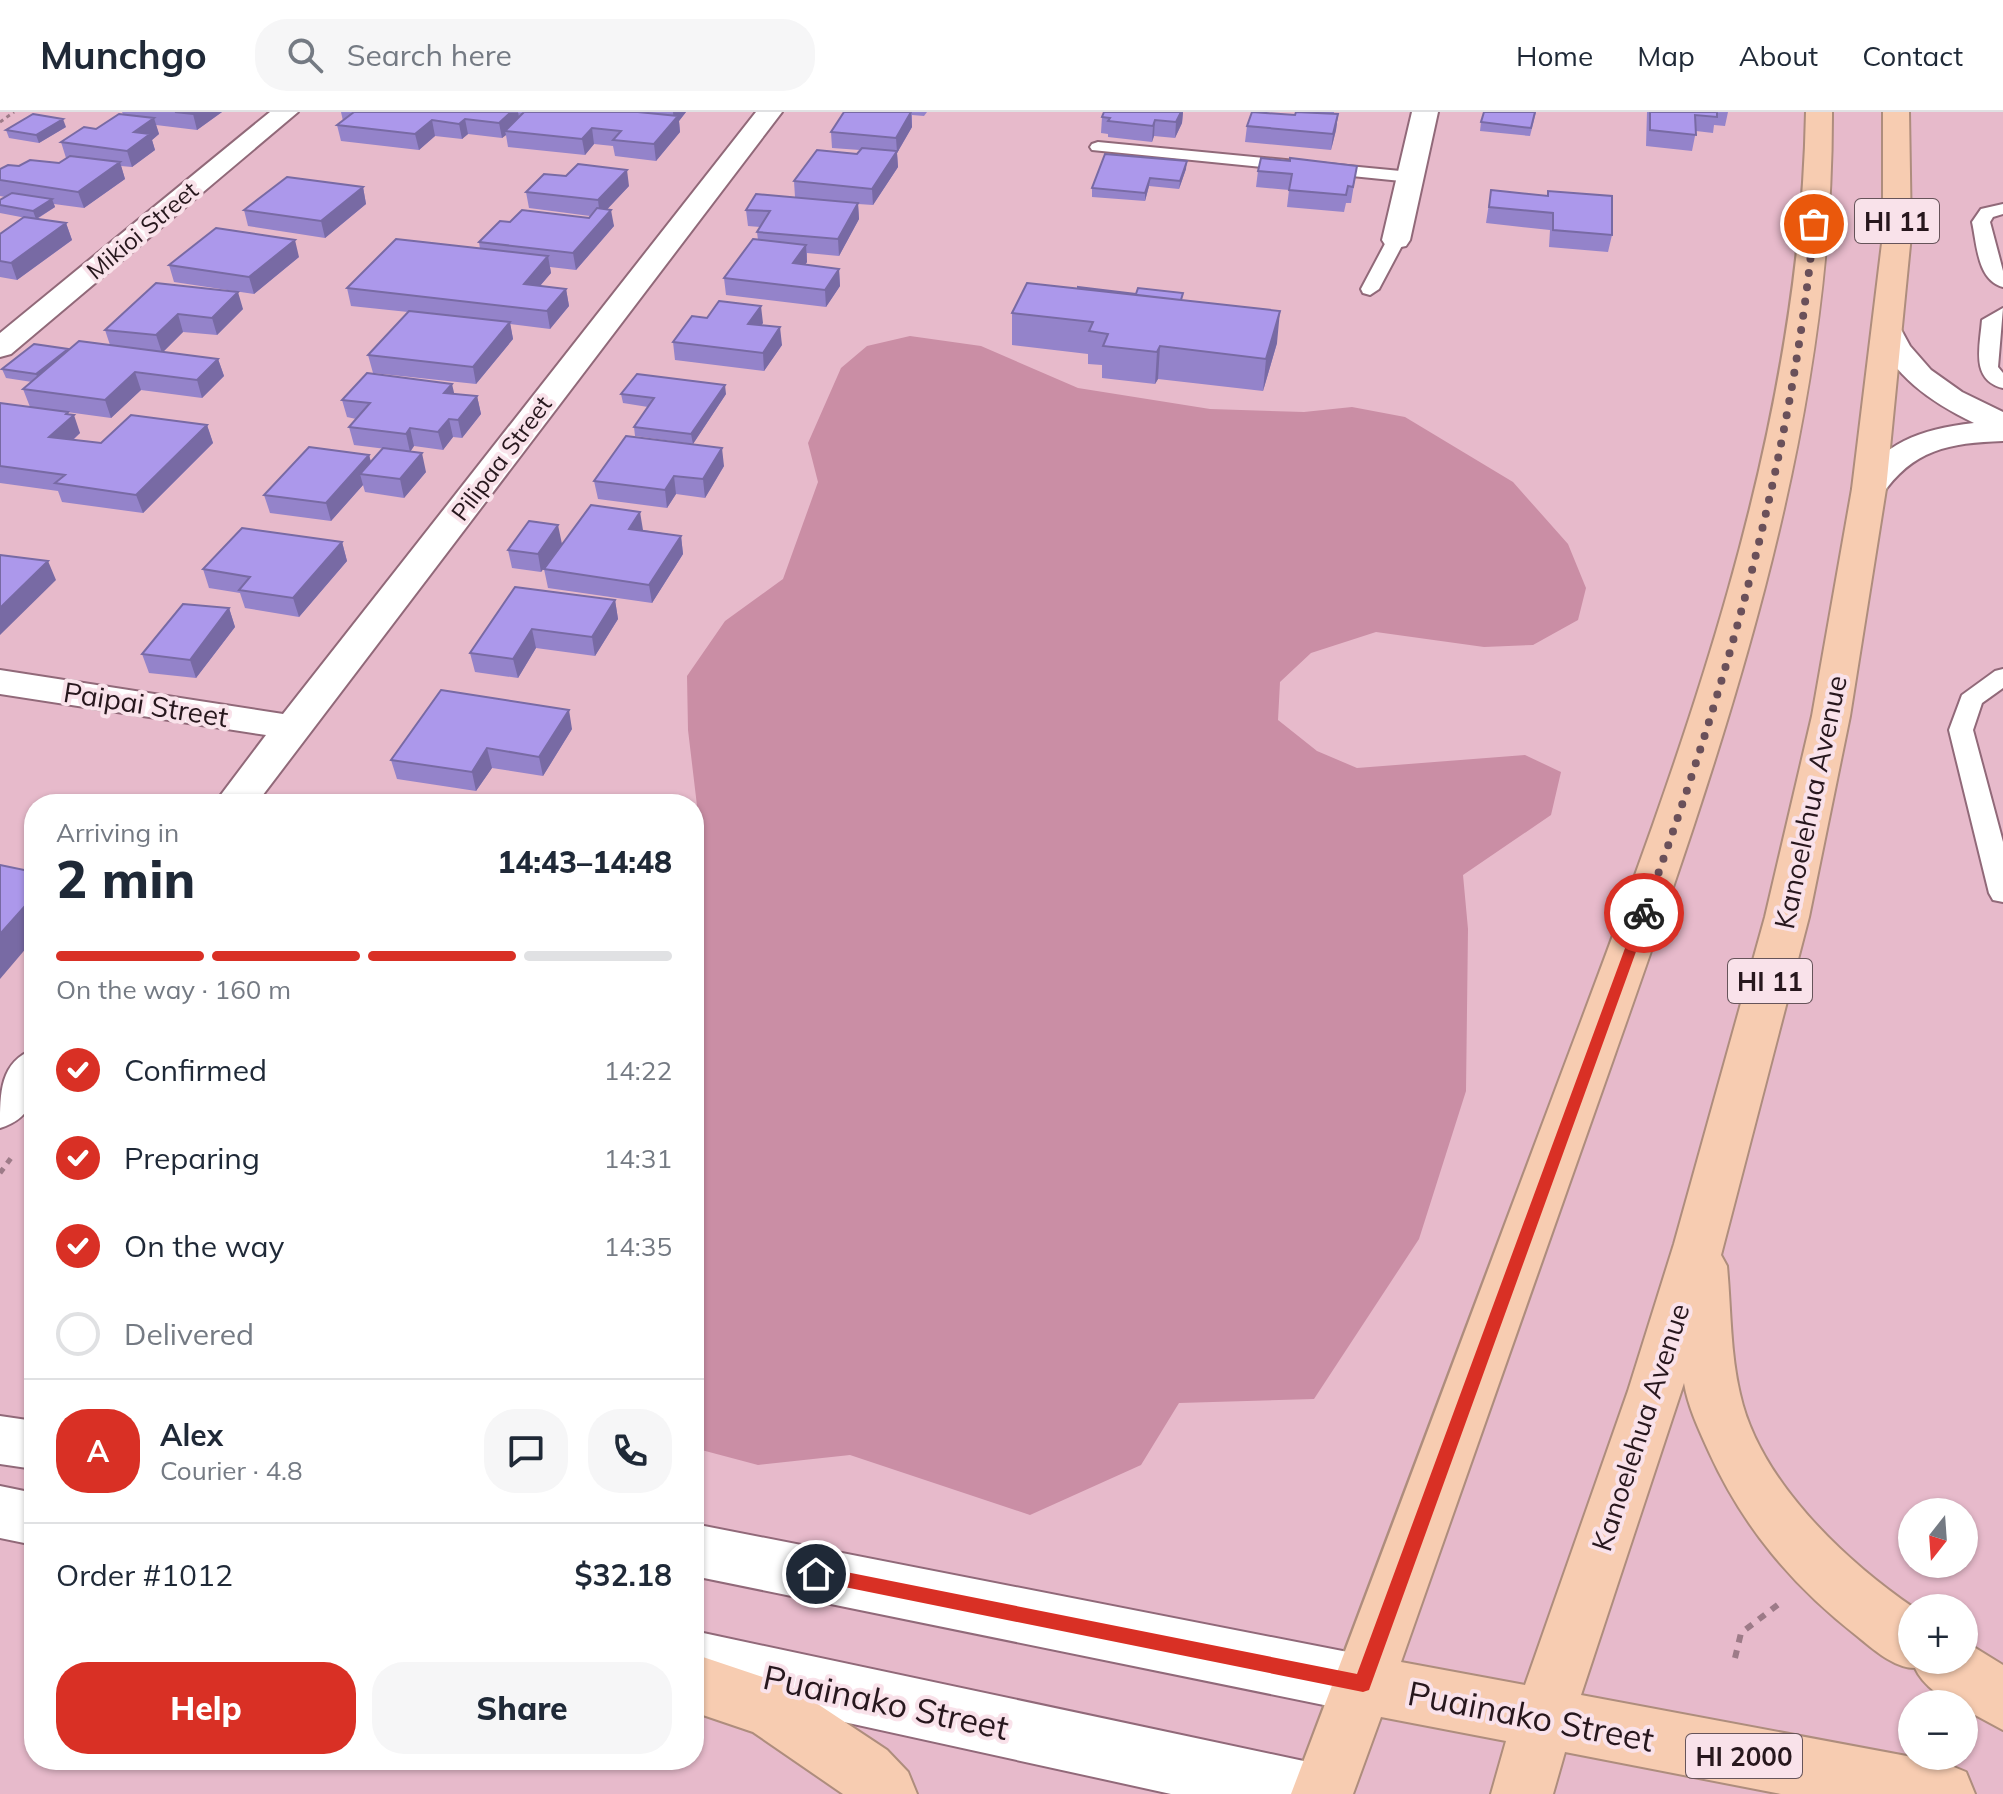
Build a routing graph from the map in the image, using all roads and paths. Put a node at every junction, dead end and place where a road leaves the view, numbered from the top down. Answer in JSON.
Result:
{"nodes":[{"id":1,"x":14,"y":112,"type":"edge"},
{"id":2,"x":285,"y":112,"type":"edge"},
{"id":3,"x":769,"y":112,"type":"edge"},
{"id":4,"x":1425,"y":112,"type":"edge"},
{"id":5,"x":1819,"y":112,"type":"edge"},
{"id":6,"x":1896,"y":112,"type":"edge"},
{"id":7,"x":0,"y":122,"type":"edge"},
{"id":8,"x":1098,"y":147,"type":"dead end"},
{"id":9,"x":1411,"y":177,"type":"junction"},
{"id":10,"x":2003,"y":209,"type":"edge"},
{"id":11,"x":1396,"y":240,"type":"joint"},
{"id":12,"x":2003,"y":281,"type":"edge"},
{"id":13,"x":1370,"y":289,"type":"dead end"},
{"id":14,"x":0,"y":311,"type":"edge"},
{"id":15,"x":2003,"y":314,"type":"edge"},
{"id":16,"x":39,"y":316,"type":"junction"},
{"id":17,"x":1887,"y":330,"type":"junction"},
{"id":18,"x":0,"y":348,"type":"edge"},
{"id":19,"x":2003,"y":382,"type":"edge"},
{"id":20,"x":2003,"y":424,"type":"edge"},
{"id":21,"x":2003,"y":431,"type":"edge"},
{"id":22,"x":1869,"y":489,"type":"junction"},
{"id":23,"x":2003,"y":676,"type":"edge"},
{"id":24,"x":0,"y":682,"type":"edge"},
{"id":25,"x":292,"y":727,"type":"junction"},
{"id":26,"x":242,"y":794,"type":"edge"},
{"id":27,"x":2003,"y":893,"type":"edge"},
{"id":28,"x":24,"y":1079,"type":"edge"},
{"id":29,"x":0,"y":1110,"type":"edge"},
{"id":30,"x":1699,"y":1244,"type":"junction"},
{"id":31,"x":0,"y":1440,"type":"edge"},
{"id":32,"x":24,"y":1444,"type":"edge"},
{"id":33,"x":0,"y":1512,"type":"edge"},
{"id":34,"x":24,"y":1517,"type":"edge"},
{"id":35,"x":704,"y":1552,"type":"edge"},
{"id":36,"x":1790,"y":1595,"type":"dead end"},
{"id":37,"x":1898,"y":1632,"type":"edge"},
{"id":38,"x":1735,"y":1658,"type":"dead end"},
{"id":39,"x":704,"y":1662,"type":"edge"},
{"id":40,"x":1963,"y":1674,"type":"edge"},
{"id":41,"x":1363,"y":1684,"type":"junction"},
{"id":42,"x":704,"y":1686,"type":"edge"},
{"id":43,"x":2003,"y":1700,"type":"edge"},
{"id":44,"x":1543,"y":1719,"type":"junction"},
{"id":45,"x":886,"y":1794,"type":"edge"},
{"id":46,"x":1313,"y":1794,"type":"edge"},
{"id":47,"x":1322,"y":1794,"type":"edge"},
{"id":48,"x":1522,"y":1794,"type":"edge"},
{"id":49,"x":1944,"y":1794,"type":"edge"}],
"edges":[{"from":1,"to":7,"type":"path"},
{"from":2,"to":16,"type":"street","name":"Mikioi Street"},
{"from":3,"to":25,"type":"street","name":"Pilipaa Street"},
{"from":4,"to":9,"type":"street"},
{"from":5,"to":41,"type":"highway","number":"HI 11"},
{"from":6,"to":17,"type":"highway","name":"Kanoelehua Avenue","number":"HI 11"},
{"from":8,"to":9,"type":"lane"},
{"from":9,"to":11,"type":"street"},
{"from":10,"to":12,"type":"lane"},
{"from":11,"to":13,"type":"lane"},
{"from":14,"to":16,"type":"street"},
{"from":15,"to":19,"type":"lane"},
{"from":16,"to":18,"type":"street","name":"Mikioi Street"},
{"from":17,"to":20,"type":"street"},
{"from":17,"to":22,"type":"highway","name":"Kanoelehua Avenue","number":"HI 11"},
{"from":21,"to":22,"type":"street"},
{"from":22,"to":30,"type":"highway","name":"Kanoelehua Avenue","number":"HI 11"},
{"from":23,"to":27,"type":"lane"},
{"from":24,"to":25,"type":"street","name":"Paipai Street"},
{"from":25,"to":26,"type":"street","name":"Pilipaa Street"},
{"from":28,"to":29,"type":"street"},
{"from":30,"to":37,"type":"highway"},
{"from":30,"to":44,"type":"highway","name":"Kanoelehua Avenue","number":"HI 11"},
{"from":31,"to":32,"type":"street"},
{"from":33,"to":34,"type":"street"},
{"from":35,"to":41,"type":"street","name":"Puainako Street"},
{"from":36,"to":38,"type":"path"},
{"from":39,"to":46,"type":"street","name":"Puainako Street"},
{"from":40,"to":43,"type":"highway"},
{"from":41,"to":44,"type":"highway","name":"Puainako Street","number":"HI 2000"},
{"from":41,"to":47,"type":"highway","number":"HI 11"},
{"from":42,"to":45,"type":"highway"},
{"from":44,"to":48,"type":"highway","name":"Kanoelehua Avenue","number":"HI 11"},
{"from":44,"to":49,"type":"highway","name":"Puainako Street","number":"HI 2000"}]}
